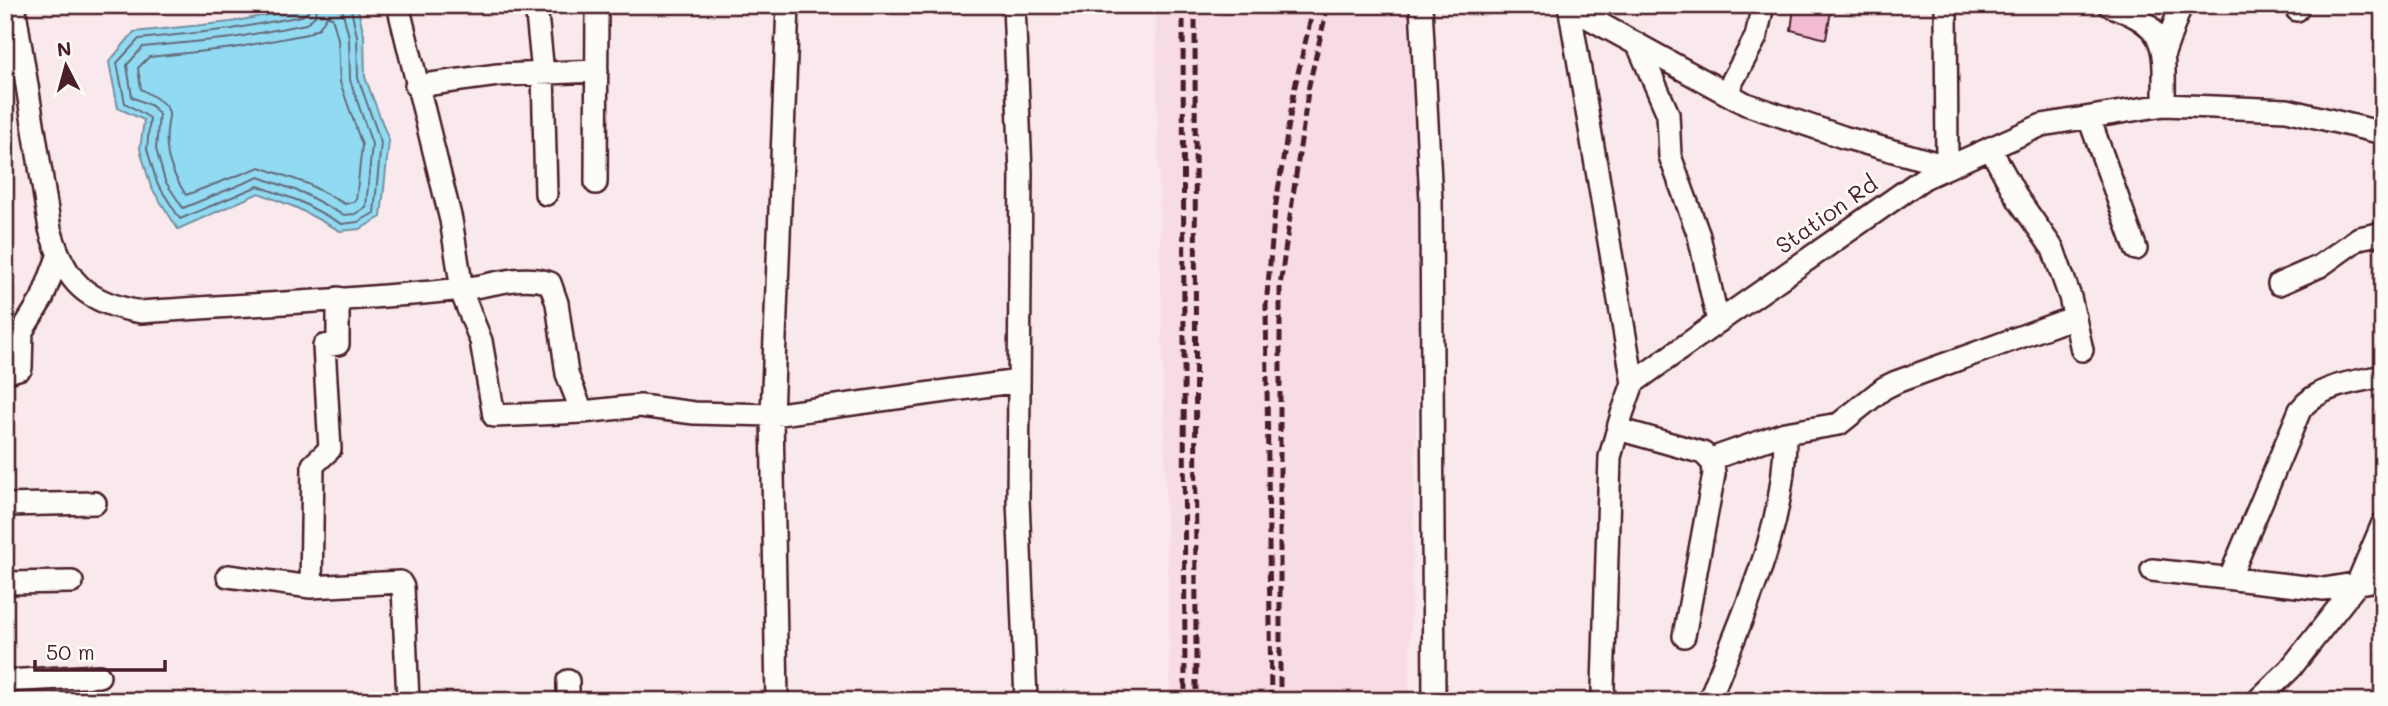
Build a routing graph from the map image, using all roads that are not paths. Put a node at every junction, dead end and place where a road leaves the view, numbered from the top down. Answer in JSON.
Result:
{"nodes":[{"id":1,"x":14,"y":5,"type":"edge"},
{"id":2,"x":398,"y":5,"type":"edge"},
{"id":3,"x":536,"y":5,"type":"edge"},
{"id":4,"x":597,"y":5,"type":"edge"},
{"id":5,"x":788,"y":5,"type":"edge"},
{"id":6,"x":1014,"y":5,"type":"edge"},
{"id":7,"x":1421,"y":5,"type":"edge"},
{"id":8,"x":1763,"y":5,"type":"edge"},
{"id":9,"x":1946,"y":5,"type":"edge"},
{"id":10,"x":2181,"y":5,"type":"edge"},
{"id":11,"x":1569,"y":6,"type":"edge"},
{"id":12,"x":2113,"y":6,"type":"edge"},
{"id":13,"x":1637,"y":45,"type":"junction"},
{"id":14,"x":2164,"y":53,"type":"junction"},
{"id":15,"x":597,"y":71,"type":"junction"},
{"id":16,"x":543,"y":73,"type":"junction"},
{"id":17,"x":416,"y":86,"type":"junction"},
{"id":18,"x":1726,"y":93,"type":"junction"},
{"id":19,"x":2164,"y":105,"type":"junction"},
{"id":20,"x":2089,"y":118,"type":"junction"},
{"id":21,"x":2383,"y":133,"type":"edge"},
{"id":22,"x":1990,"y":148,"type":"junction"},
{"id":23,"x":1947,"y":166,"type":"junction"},
{"id":24,"x":596,"y":183,"type":"dead end"},
{"id":25,"x":546,"y":194,"type":"dead end"},
{"id":26,"x":2383,"y":233,"type":"edge"},
{"id":27,"x":2136,"y":249,"type":"dead end"},
{"id":28,"x":58,"y":257,"type":"junction"},
{"id":29,"x":2278,"y":284,"type":"dead end"},
{"id":30,"x":462,"y":289,"type":"junction"},
{"id":31,"x":338,"y":298,"type":"junction"},
{"id":32,"x":2076,"y":317,"type":"junction"},
{"id":33,"x":1718,"y":322,"type":"junction"},
{"id":34,"x":15,"y":324,"type":"edge"},
{"id":35,"x":2082,"y":350,"type":"dead end"},
{"id":36,"x":5,"y":373,"type":"edge"},
{"id":37,"x":2383,"y":376,"type":"edge"},
{"id":38,"x":1019,"y":382,"type":"junction"},
{"id":39,"x":1633,"y":383,"type":"junction"},
{"id":40,"x":582,"y":412,"type":"junction"},
{"id":41,"x":772,"y":415,"type":"junction"},
{"id":42,"x":1618,"y":429,"type":"junction"},
{"id":43,"x":1785,"y":433,"type":"junction"},
{"id":44,"x":1712,"y":459,"type":"junction"},
{"id":45,"x":95,"y":503,"type":"dead end"},
{"id":46,"x":5,"y":505,"type":"edge"},
{"id":47,"x":2383,"y":523,"type":"edge"},
{"id":48,"x":2151,"y":570,"type":"dead end"},
{"id":49,"x":228,"y":576,"type":"dead end"},
{"id":50,"x":2230,"y":577,"type":"junction"},
{"id":51,"x":2383,"y":579,"type":"edge"},
{"id":52,"x":72,"y":582,"type":"dead end"},
{"id":53,"x":5,"y":583,"type":"edge"},
{"id":54,"x":2357,"y":584,"type":"junction"},
{"id":55,"x":311,"y":587,"type":"junction"},
{"id":56,"x":1684,"y":636,"type":"dead end"},
{"id":57,"x":99,"y":676,"type":"dead end"},
{"id":58,"x":5,"y":681,"type":"edge"},
{"id":59,"x":408,"y":701,"type":"edge"},
{"id":60,"x":778,"y":701,"type":"edge"},
{"id":61,"x":1026,"y":701,"type":"edge"},
{"id":62,"x":1434,"y":701,"type":"edge"},
{"id":63,"x":1605,"y":701,"type":"edge"},
{"id":64,"x":1709,"y":701,"type":"edge"},
{"id":65,"x":2258,"y":701,"type":"edge"}],
"edges":[{"from":1,"to":28,"type":"street"},
{"from":2,"to":17,"type":"street"},
{"from":3,"to":16,"type":"street"},
{"from":4,"to":15,"type":"street"},
{"from":5,"to":41,"type":"street"},
{"from":6,"to":38,"type":"street"},
{"from":7,"to":62,"type":"street"},
{"from":8,"to":18,"type":"street"},
{"from":9,"to":23,"type":"street"},
{"from":10,"to":14,"type":"street"},
{"from":11,"to":13,"type":"street"},
{"from":11,"to":39,"type":"street"},
{"from":12,"to":14,"type":"street"},
{"from":13,"to":18,"type":"street"},
{"from":13,"to":33,"type":"street"},
{"from":14,"to":19,"type":"street"},
{"from":15,"to":16,"type":"street"},
{"from":15,"to":24,"type":"street"},
{"from":16,"to":17,"type":"street"},
{"from":16,"to":25,"type":"street"},
{"from":17,"to":30,"type":"street"},
{"from":18,"to":23,"type":"street"},
{"from":19,"to":20,"type":"street","name":"Station Rd"},
{"from":19,"to":21,"type":"street","name":"Station Rd"},
{"from":20,"to":22,"type":"street","name":"Station Rd"},
{"from":20,"to":27,"type":"street"},
{"from":22,"to":23,"type":"street","name":"Station Rd"},
{"from":22,"to":32,"type":"street"},
{"from":23,"to":33,"type":"street","name":"Station Rd"},
{"from":26,"to":29,"type":"street"},
{"from":28,"to":31,"type":"street"},
{"from":28,"to":34,"type":"street"},
{"from":30,"to":31,"type":"street"},
{"from":30,"to":40,"type":"street"},
{"from":30,"to":40,"type":"street"},
{"from":31,"to":55,"type":"street"},
{"from":32,"to":35,"type":"street"},
{"from":32,"to":43,"type":"street"},
{"from":33,"to":39,"type":"street","name":"Station Rd"},
{"from":34,"to":36,"type":"street"},
{"from":37,"to":50,"type":"street"},
{"from":38,"to":41,"type":"street"},
{"from":38,"to":61,"type":"street"},
{"from":39,"to":42,"type":"street"},
{"from":40,"to":41,"type":"street"},
{"from":41,"to":60,"type":"street"},
{"from":42,"to":44,"type":"street"},
{"from":42,"to":63,"type":"street"},
{"from":43,"to":44,"type":"street"},
{"from":43,"to":64,"type":"street"},
{"from":44,"to":56,"type":"street"},
{"from":45,"to":46,"type":"street"},
{"from":47,"to":54,"type":"street"},
{"from":48,"to":50,"type":"street"},
{"from":49,"to":55,"type":"street"},
{"from":50,"to":54,"type":"street"},
{"from":51,"to":54,"type":"street"},
{"from":52,"to":53,"type":"street"},
{"from":54,"to":65,"type":"street"},
{"from":55,"to":59,"type":"street"},
{"from":57,"to":58,"type":"street"}]}
